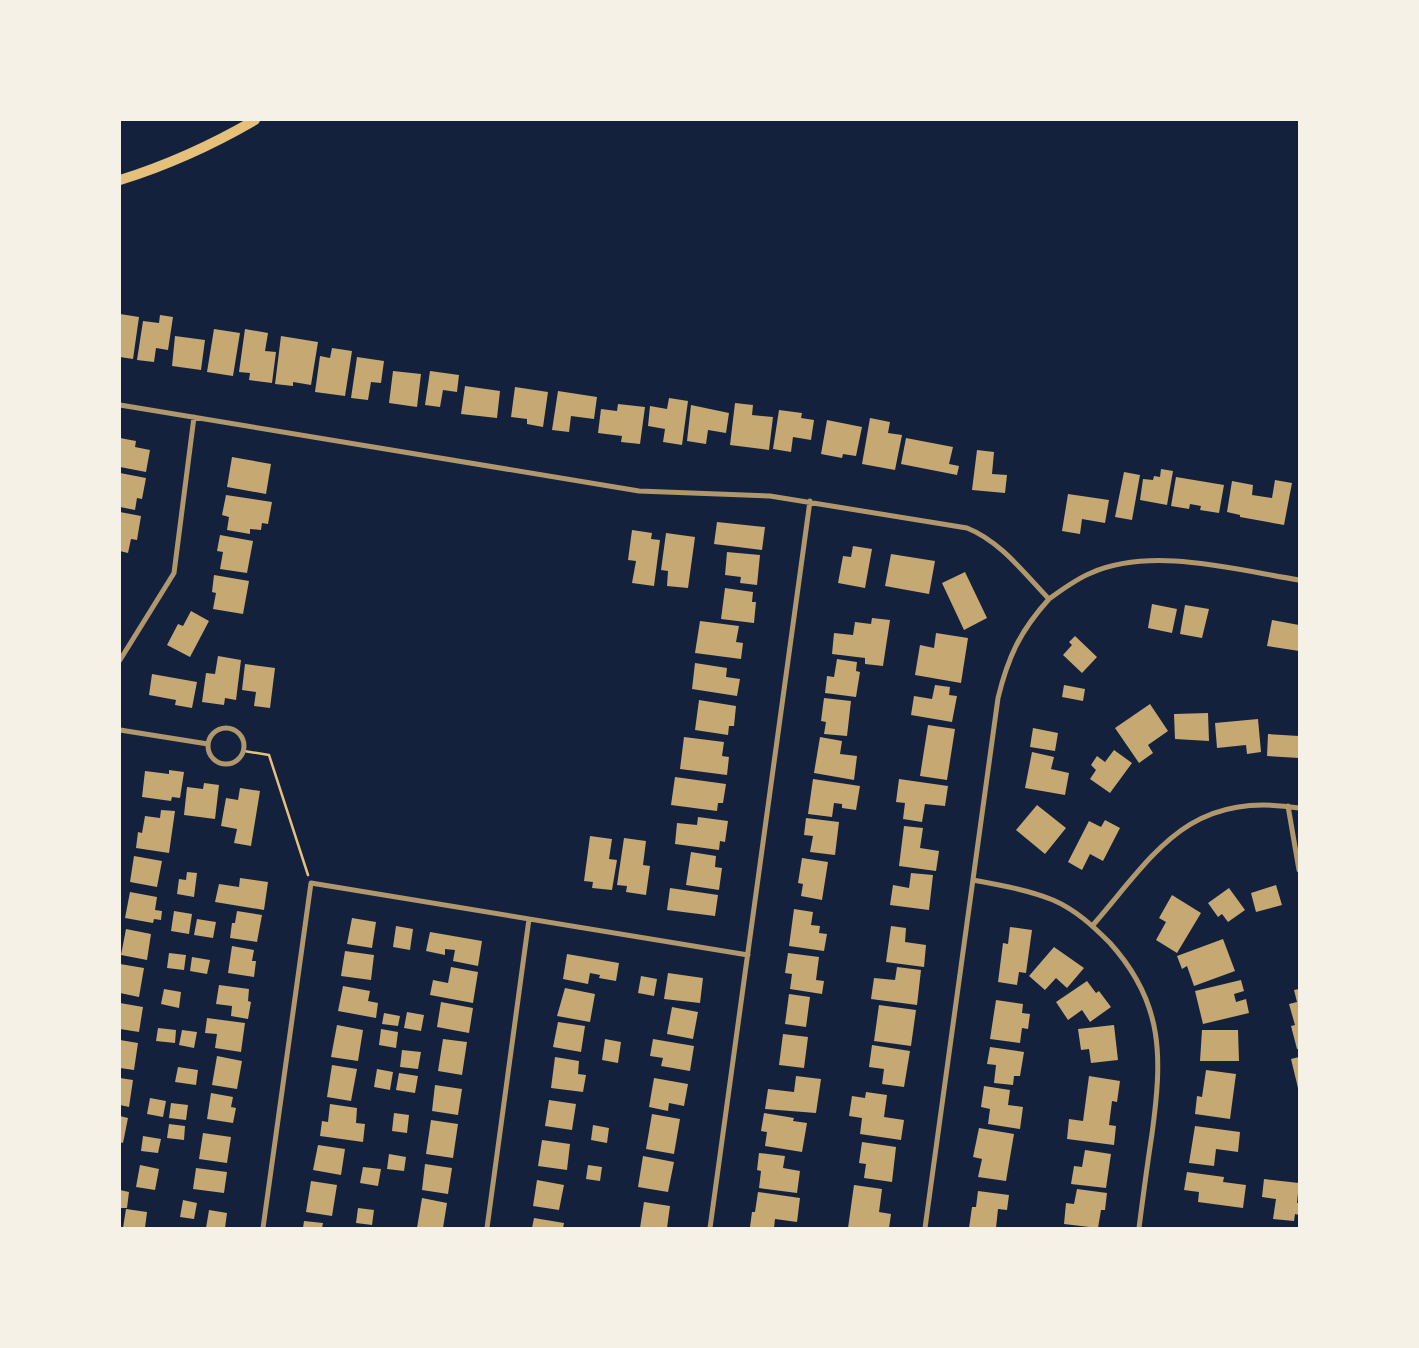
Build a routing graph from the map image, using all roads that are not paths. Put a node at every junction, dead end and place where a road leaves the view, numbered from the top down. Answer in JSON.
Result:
{"nodes":[{"id":1,"x":256,"y":120,"type":"edge"},
{"id":2,"x":120,"y":180,"type":"edge"},
{"id":3,"x":120,"y":405,"type":"edge"},
{"id":4,"x":194,"y":417,"type":"junction"},
{"id":5,"x":810,"y":501,"type":"junction"},
{"id":6,"x":1299,"y":580,"type":"edge"},
{"id":7,"x":1049,"y":599,"type":"junction"},
{"id":8,"x":120,"y":660,"type":"edge"},
{"id":9,"x":120,"y":730,"type":"edge"},
{"id":10,"x":208,"y":744,"type":"junction"},
{"id":11,"x":1288,"y":806,"type":"junction"},
{"id":12,"x":1299,"y":808,"type":"edge"},
{"id":13,"x":1299,"y":870,"type":"edge"},
{"id":14,"x":973,"y":880,"type":"junction"},
{"id":15,"x":529,"y":919,"type":"junction"},
{"id":16,"x":1093,"y":925,"type":"junction"},
{"id":17,"x":748,"y":955,"type":"junction"},
{"id":18,"x":263,"y":1228,"type":"edge"},
{"id":19,"x":487,"y":1228,"type":"edge"},
{"id":20,"x":710,"y":1228,"type":"edge"},
{"id":21,"x":925,"y":1228,"type":"edge"},
{"id":22,"x":1139,"y":1228,"type":"edge"}],
"edges":[{"from":1,"to":2,"type":"main road"},
{"from":3,"to":4,"type":"street"},
{"from":4,"to":5,"type":"street"},
{"from":4,"to":8,"type":"street"},
{"from":5,"to":7,"type":"street"},
{"from":5,"to":17,"type":"street"},
{"from":6,"to":7,"type":"street"},
{"from":7,"to":14,"type":"street"},
{"from":9,"to":10,"type":"street"},
{"from":10,"to":10,"type":"street"},
{"from":11,"to":12,"type":"street"},
{"from":11,"to":13,"type":"street"},
{"from":11,"to":16,"type":"street"},
{"from":14,"to":16,"type":"street"},
{"from":14,"to":21,"type":"street"},
{"from":15,"to":17,"type":"street"},
{"from":15,"to":18,"type":"street"},
{"from":15,"to":19,"type":"street"},
{"from":16,"to":22,"type":"street"},
{"from":17,"to":20,"type":"street"}]}
